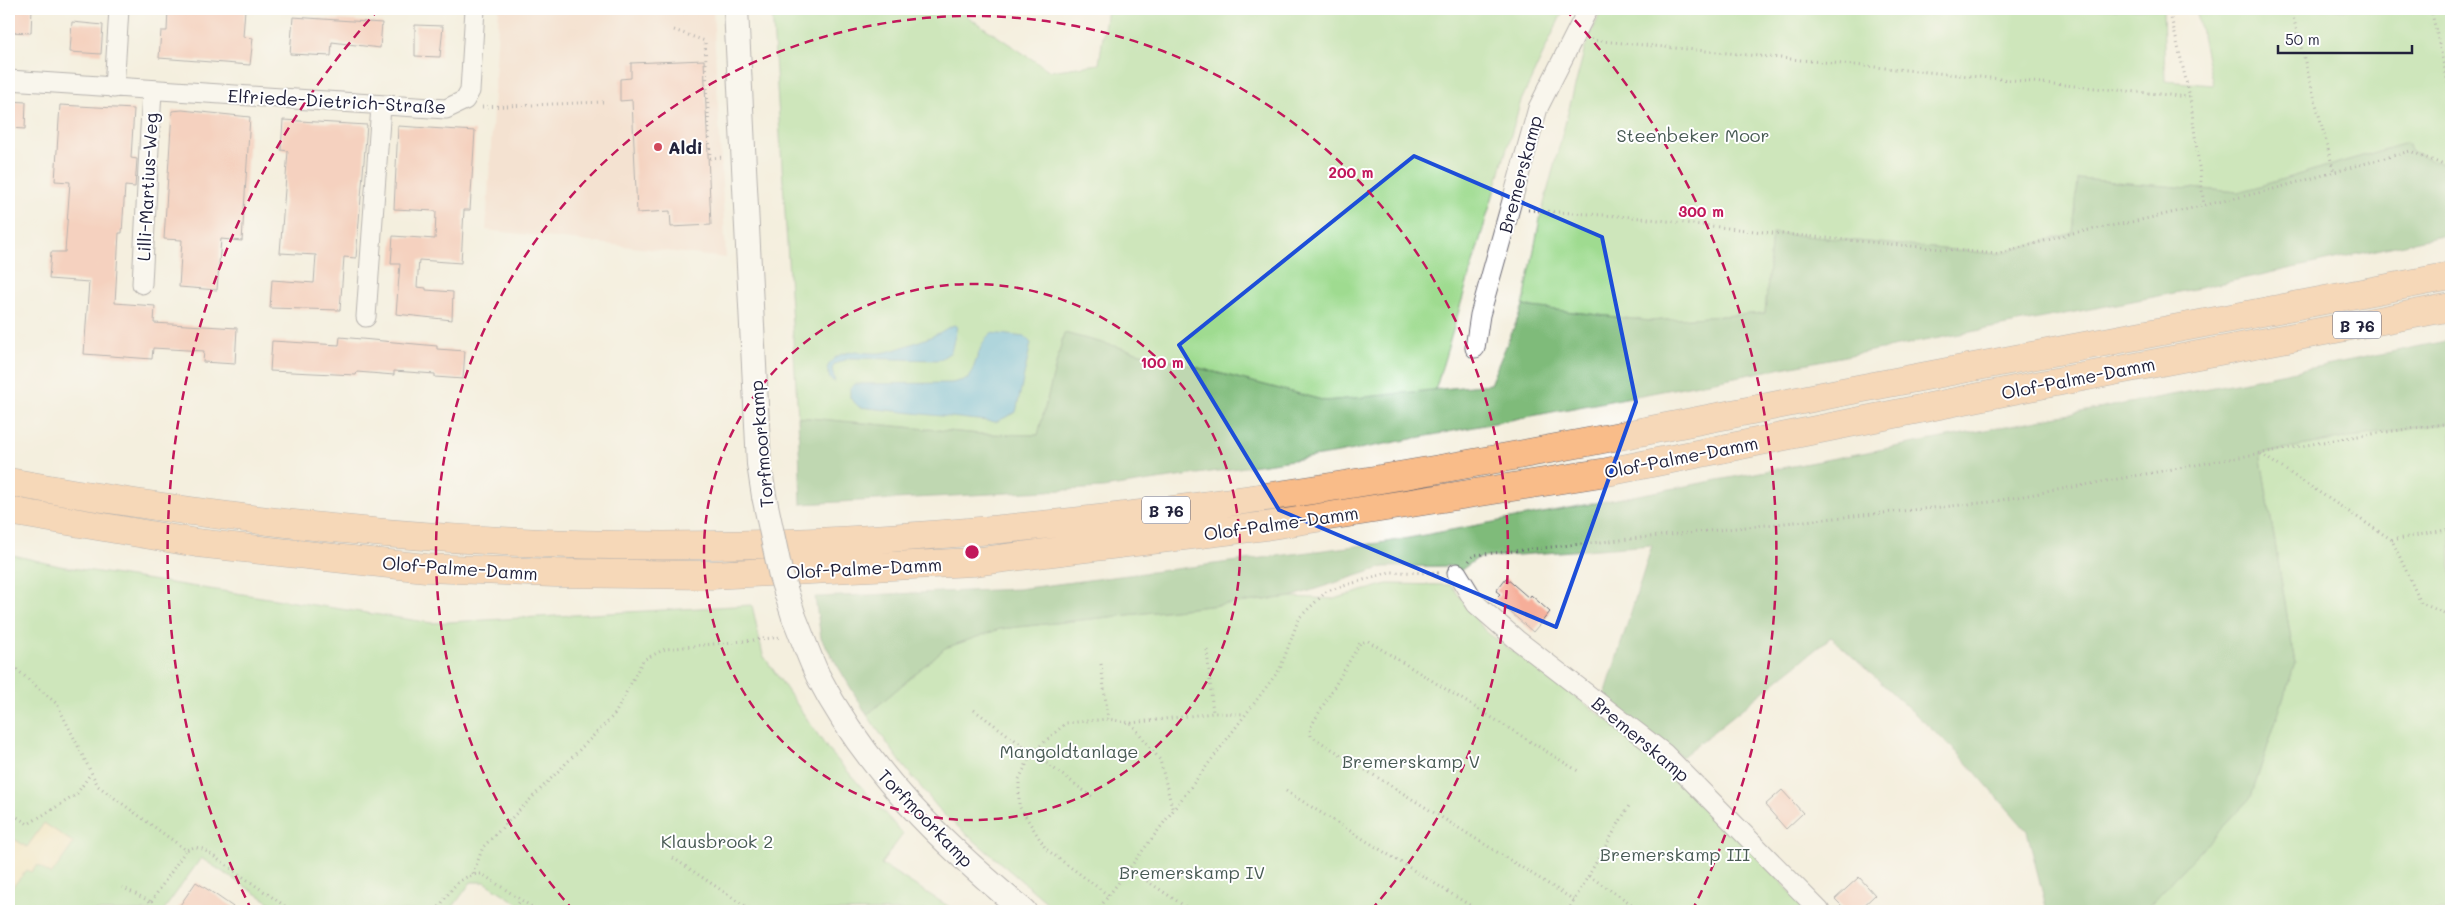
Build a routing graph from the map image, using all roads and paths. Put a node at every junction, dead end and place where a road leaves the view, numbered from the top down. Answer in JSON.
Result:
{"nodes":[{"id":1,"x":119,"y":9,"type":"edge"},
{"id":2,"x":475,"y":9,"type":"edge"},
{"id":3,"x":736,"y":9,"type":"edge"},
{"id":4,"x":1588,"y":9,"type":"edge"},
{"id":5,"x":2169,"y":9,"type":"edge"},
{"id":6,"x":2291,"y":9,"type":"edge"},
{"id":7,"x":2431,"y":9,"type":"edge"},
{"id":8,"x":674,"y":30,"type":"dead end"},
{"id":9,"x":1574,"y":38,"type":"junction"},
{"id":10,"x":9,"y":80,"type":"edge"},
{"id":11,"x":114,"y":88,"type":"junction"},
{"id":12,"x":152,"y":90,"type":"junction"},
{"id":13,"x":2451,"y":96,"type":"edge"},
{"id":14,"x":2190,"y":97,"type":"junction"},
{"id":15,"x":465,"y":100,"type":"junction"},
{"id":16,"x":604,"y":102,"type":"dead end"},
{"id":17,"x":382,"y":106,"type":"junction"},
{"id":18,"x":732,"y":157,"type":"dead end"},
{"id":19,"x":2451,"y":168,"type":"edge"},
{"id":20,"x":2334,"y":172,"type":"junction"},
{"id":21,"x":2204,"y":205,"type":"junction"},
{"id":22,"x":1511,"y":208,"type":"junction"},
{"id":23,"x":2451,"y":276,"type":"edge"},
{"id":24,"x":142,"y":284,"type":"dead end"},
{"id":25,"x":2451,"y":307,"type":"edge"},
{"id":26,"x":366,"y":317,"type":"dead end"},
{"id":27,"x":1475,"y":348,"type":"dead end"},
{"id":28,"x":2451,"y":423,"type":"edge"},
{"id":29,"x":2260,"y":453,"type":"junction"},
{"id":30,"x":9,"y":482,"type":"edge"},
{"id":31,"x":9,"y":511,"type":"edge"},
{"id":32,"x":2451,"y":529,"type":"edge"},
{"id":33,"x":2392,"y":540,"type":"junction"},
{"id":34,"x":1457,"y":573,"type":"junction"},
{"id":35,"x":2451,"y":616,"type":"edge"},
{"id":36,"x":790,"y":627,"type":"junction"},
{"id":37,"x":1207,"y":650,"type":"dead end"},
{"id":38,"x":9,"y":663,"type":"edge"},
{"id":39,"x":1101,"y":664,"type":"dead end"},
{"id":40,"x":974,"y":710,"type":"dead end"},
{"id":41,"x":1212,"y":713,"type":"junction"},
{"id":42,"x":1245,"y":714,"type":"junction"},
{"id":43,"x":1108,"y":719,"type":"junction"},
{"id":44,"x":1131,"y":723,"type":"junction"},
{"id":45,"x":1032,"y":753,"type":"junction"},
{"id":46,"x":1578,"y":772,"type":"dead end"},
{"id":47,"x":91,"y":773,"type":"junction"},
{"id":48,"x":1286,"y":791,"type":"dead end"},
{"id":49,"x":1094,"y":798,"type":"dead end"},
{"id":50,"x":1630,"y":804,"type":"dead end"},
{"id":51,"x":1173,"y":811,"type":"junction"},
{"id":52,"x":9,"y":812,"type":"edge"},
{"id":53,"x":186,"y":850,"type":"junction"},
{"id":54,"x":674,"y":858,"type":"dead end"},
{"id":55,"x":473,"y":874,"type":"junction"},
{"id":56,"x":1589,"y":876,"type":"junction"},
{"id":57,"x":1147,"y":881,"type":"dead end"},
{"id":58,"x":122,"y":887,"type":"dead end"},
{"id":59,"x":1108,"y":895,"type":"junction"},
{"id":60,"x":521,"y":900,"type":"junction"},
{"id":61,"x":1574,"y":900,"type":"junction"},
{"id":62,"x":151,"y":902,"type":"junction"},
{"id":63,"x":9,"y":907,"type":"edge"},
{"id":64,"x":15,"y":911,"type":"edge"},
{"id":65,"x":148,"y":911,"type":"edge"},
{"id":66,"x":292,"y":911,"type":"edge"},
{"id":67,"x":436,"y":911,"type":"edge"},
{"id":68,"x":512,"y":911,"type":"edge"},
{"id":69,"x":538,"y":911,"type":"edge"},
{"id":70,"x":752,"y":911,"type":"edge"},
{"id":71,"x":1024,"y":911,"type":"edge"},
{"id":72,"x":1097,"y":911,"type":"edge"},
{"id":73,"x":1192,"y":911,"type":"edge"},
{"id":74,"x":1479,"y":911,"type":"edge"},
{"id":75,"x":1568,"y":911,"type":"edge"},
{"id":76,"x":1642,"y":911,"type":"edge"},
{"id":77,"x":1820,"y":911,"type":"edge"}],
"edges":[{"from":1,"to":11,"type":"street"},
{"from":2,"to":15,"type":"street","name":"Elfriede-Dietrich-Straße"},
{"from":3,"to":36,"type":"street","name":"Torfmoorkamp","bridge":true},
{"from":4,"to":9,"type":"street","name":"Bremerskamp"},
{"from":5,"to":14,"type":"path"},
{"from":6,"to":20,"type":"path"},
{"from":7,"to":13,"type":"path"},
{"from":8,"to":18,"type":"path"},
{"from":9,"to":14,"type":"path"},
{"from":9,"to":22,"type":"street","name":"Bremerskamp"},
{"from":10,"to":11,"type":"street","name":"Elfriede-Dietrich-Straße"},
{"from":11,"to":12,"type":"street","name":"Elfriede-Dietrich-Straße"},
{"from":12,"to":17,"type":"street","name":"Elfriede-Dietrich-Straße"},
{"from":12,"to":24,"type":"street","name":"Lilli-Martius-Weg"},
{"from":14,"to":21,"type":"path"},
{"from":15,"to":16,"type":"path"},
{"from":15,"to":17,"type":"street","name":"Elfriede-Dietrich-Straße"},
{"from":17,"to":26,"type":"street"},
{"from":19,"to":20,"type":"path"},
{"from":20,"to":21,"type":"path"},
{"from":21,"to":22,"type":"path"},
{"from":22,"to":27,"type":"street","name":"Bremerskamp"},
{"from":23,"to":30,"type":"highway","name":"Olof-Palme-Damm","number":"B 76"},
{"from":25,"to":31,"type":"highway","name":"Olof-Palme-Damm","number":"B 76"},
{"from":28,"to":29,"type":"path"},
{"from":29,"to":33,"type":"path"},
{"from":29,"to":34,"type":"path"},
{"from":32,"to":33,"type":"path"},
{"from":33,"to":35,"type":"path"},
{"from":34,"to":42,"type":"path"},
{"from":34,"to":77,"type":"street","name":"Bremerskamp"},
{"from":36,"to":55,"type":"path"},
{"from":36,"to":71,"type":"street","name":"Torfmoorkamp"},
{"from":37,"to":41,"type":"path"},
{"from":38,"to":47,"type":"path"},
{"from":39,"to":43,"type":"path"},
{"from":40,"to":45,"type":"path"},
{"from":41,"to":42,"type":"path"},
{"from":41,"to":44,"type":"path"},
{"from":42,"to":51,"type":"path"},
{"from":43,"to":44,"type":"path"},
{"from":43,"to":45,"type":"path"},
{"from":44,"to":51,"type":"path"},
{"from":45,"to":49,"type":"path"},
{"from":45,"to":59,"type":"path"},
{"from":46,"to":61,"type":"path"},
{"from":47,"to":52,"type":"path"},
{"from":47,"to":53,"type":"path"},
{"from":48,"to":74,"type":"path"},
{"from":50,"to":56,"type":"path"},
{"from":51,"to":59,"type":"path"},
{"from":53,"to":62,"type":"path"},
{"from":53,"to":66,"type":"path"},
{"from":54,"to":70,"type":"path"},
{"from":55,"to":60,"type":"path"},
{"from":55,"to":67,"type":"path"},
{"from":56,"to":61,"type":"path"},
{"from":56,"to":76,"type":"path"},
{"from":57,"to":73,"type":"path"},
{"from":58,"to":62,"type":"path"},
{"from":59,"to":72,"type":"path"},
{"from":60,"to":68,"type":"path"},
{"from":60,"to":69,"type":"path"},
{"from":61,"to":75,"type":"path"},
{"from":62,"to":65,"type":"path"},
{"from":63,"to":64,"type":"path"}]}
